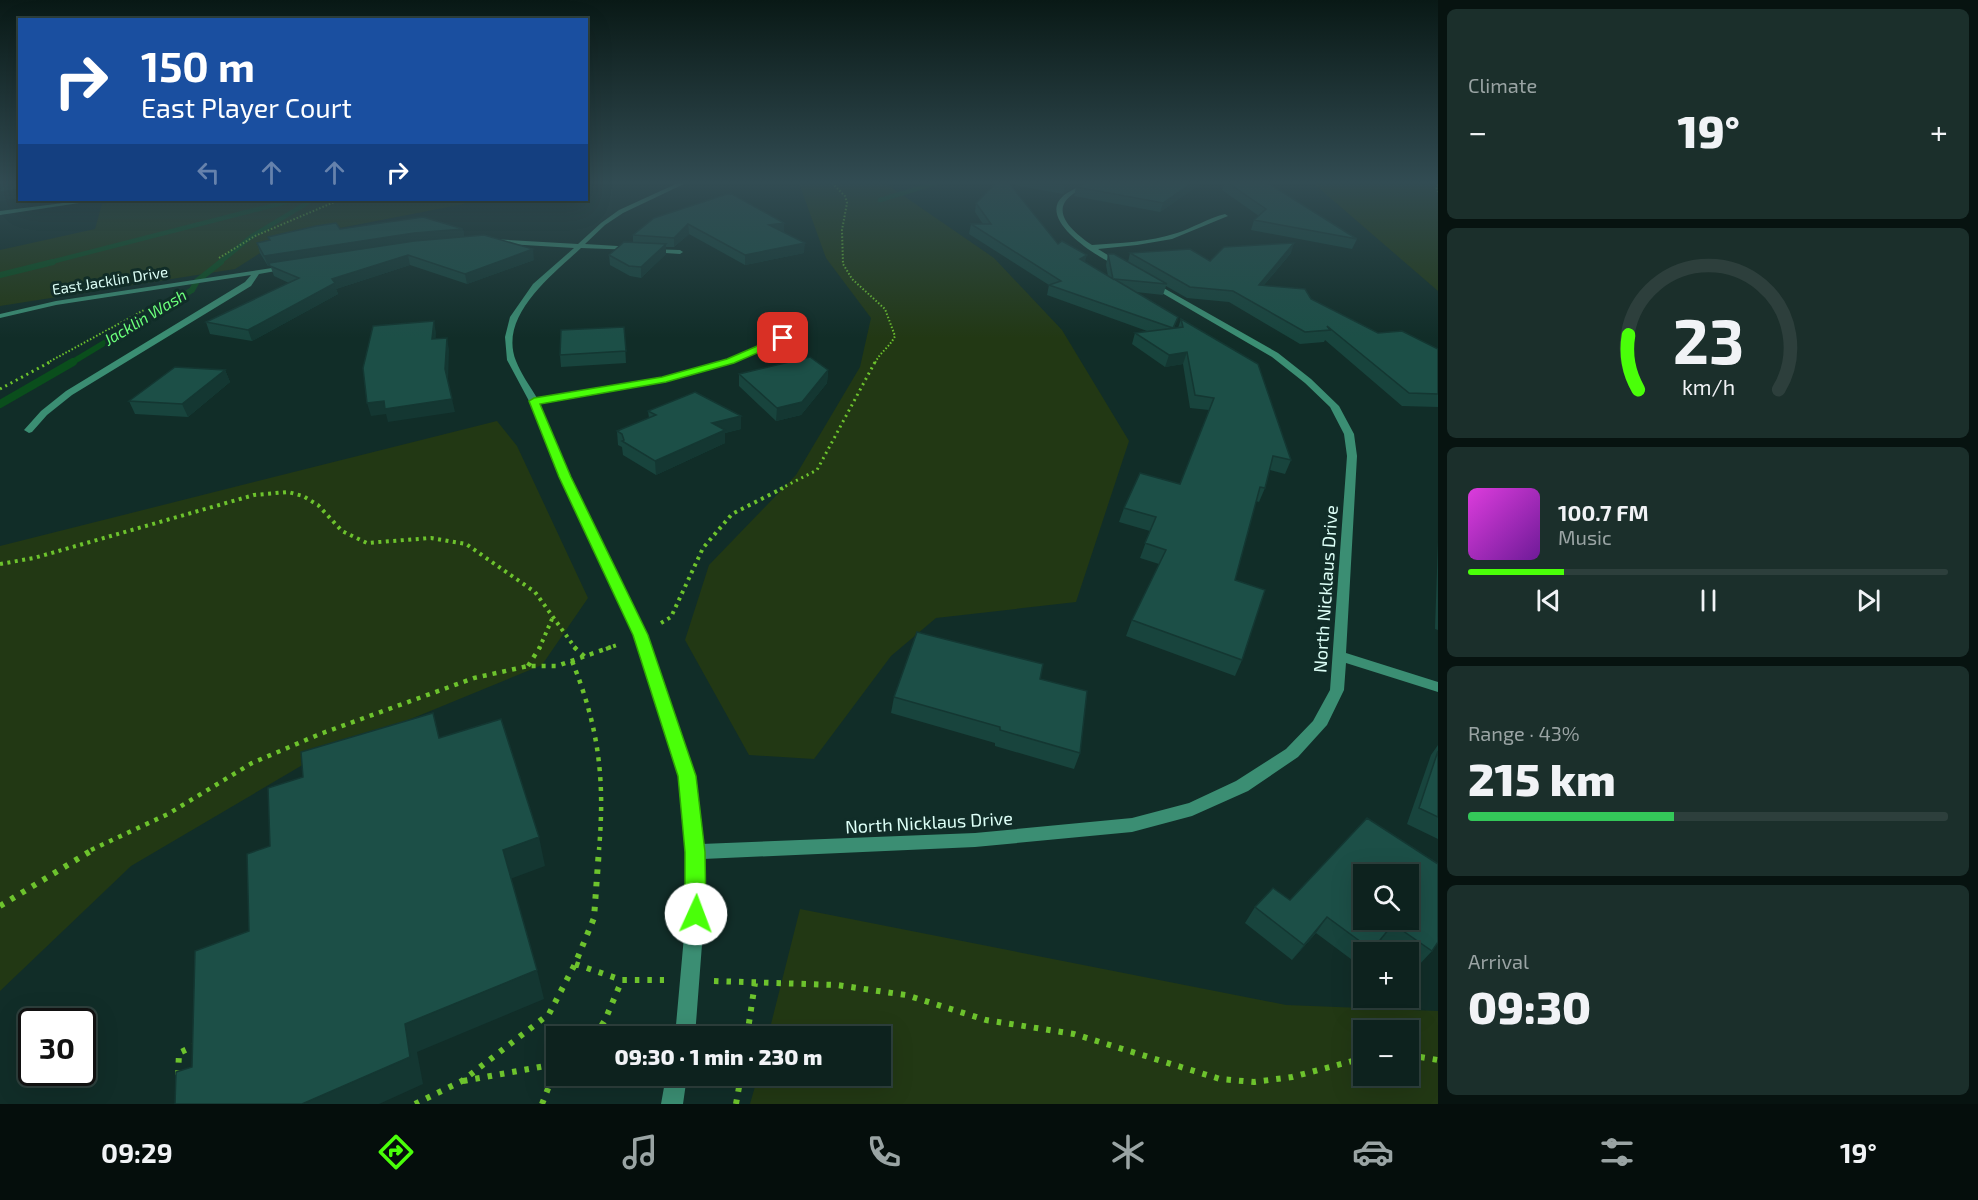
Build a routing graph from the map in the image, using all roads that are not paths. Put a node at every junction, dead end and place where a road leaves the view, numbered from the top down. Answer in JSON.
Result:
{"nodes":[{"id":1,"x":593,"y":235,"type":"edge"},
{"id":2,"x":1075,"y":235,"type":"edge"},
{"id":3,"x":1179,"y":235,"type":"edge"},
{"id":4,"x":486,"y":241,"type":"edge"},
{"id":5,"x":582,"y":245,"type":"junction"},
{"id":6,"x":1092,"y":247,"type":"junction"},
{"id":7,"x":680,"y":252,"type":"dead end"},
{"id":8,"x":298,"y":266,"type":"edge"},
{"id":9,"x":257,"y":272,"type":"junction"},
{"id":10,"x":0,"y":316,"type":"edge"},
{"id":11,"x":783,"y":338,"type":"dead end"},
{"id":12,"x":534,"y":401,"type":"junction"},
{"id":13,"x":29,"y":430,"type":"dead end"},
{"id":14,"x":1340,"y":656,"type":"junction"},
{"id":15,"x":1438,"y":687,"type":"edge"},
{"id":16,"x":695,"y":852,"type":"junction"},
{"id":17,"x":686,"y":1026,"type":"edge"},
{"id":18,"x":675,"y":1086,"type":"edge"},
{"id":19,"x":672,"y":1104,"type":"edge"}],
"edges":[{"from":1,"to":5,"type":"street"},
{"from":2,"to":6,"type":"street","name":"North Nicklaus Drive"},
{"from":3,"to":6,"type":"street"},
{"from":4,"to":5,"type":"street"},
{"from":5,"to":7,"type":"street"},
{"from":5,"to":12,"type":"street"},
{"from":6,"to":14,"type":"street","name":"North Nicklaus Drive"},
{"from":8,"to":9,"type":"street","name":"East Jacklin Drive"},
{"from":9,"to":10,"type":"street","name":"East Jacklin Drive"},
{"from":9,"to":13,"type":"street"},
{"from":11,"to":12,"type":"street"},
{"from":12,"to":16,"type":"street"},
{"from":14,"to":15,"type":"street"},
{"from":14,"to":16,"type":"street","name":"North Nicklaus Drive"},
{"from":16,"to":17,"type":"street"},
{"from":18,"to":19,"type":"street"}]}
